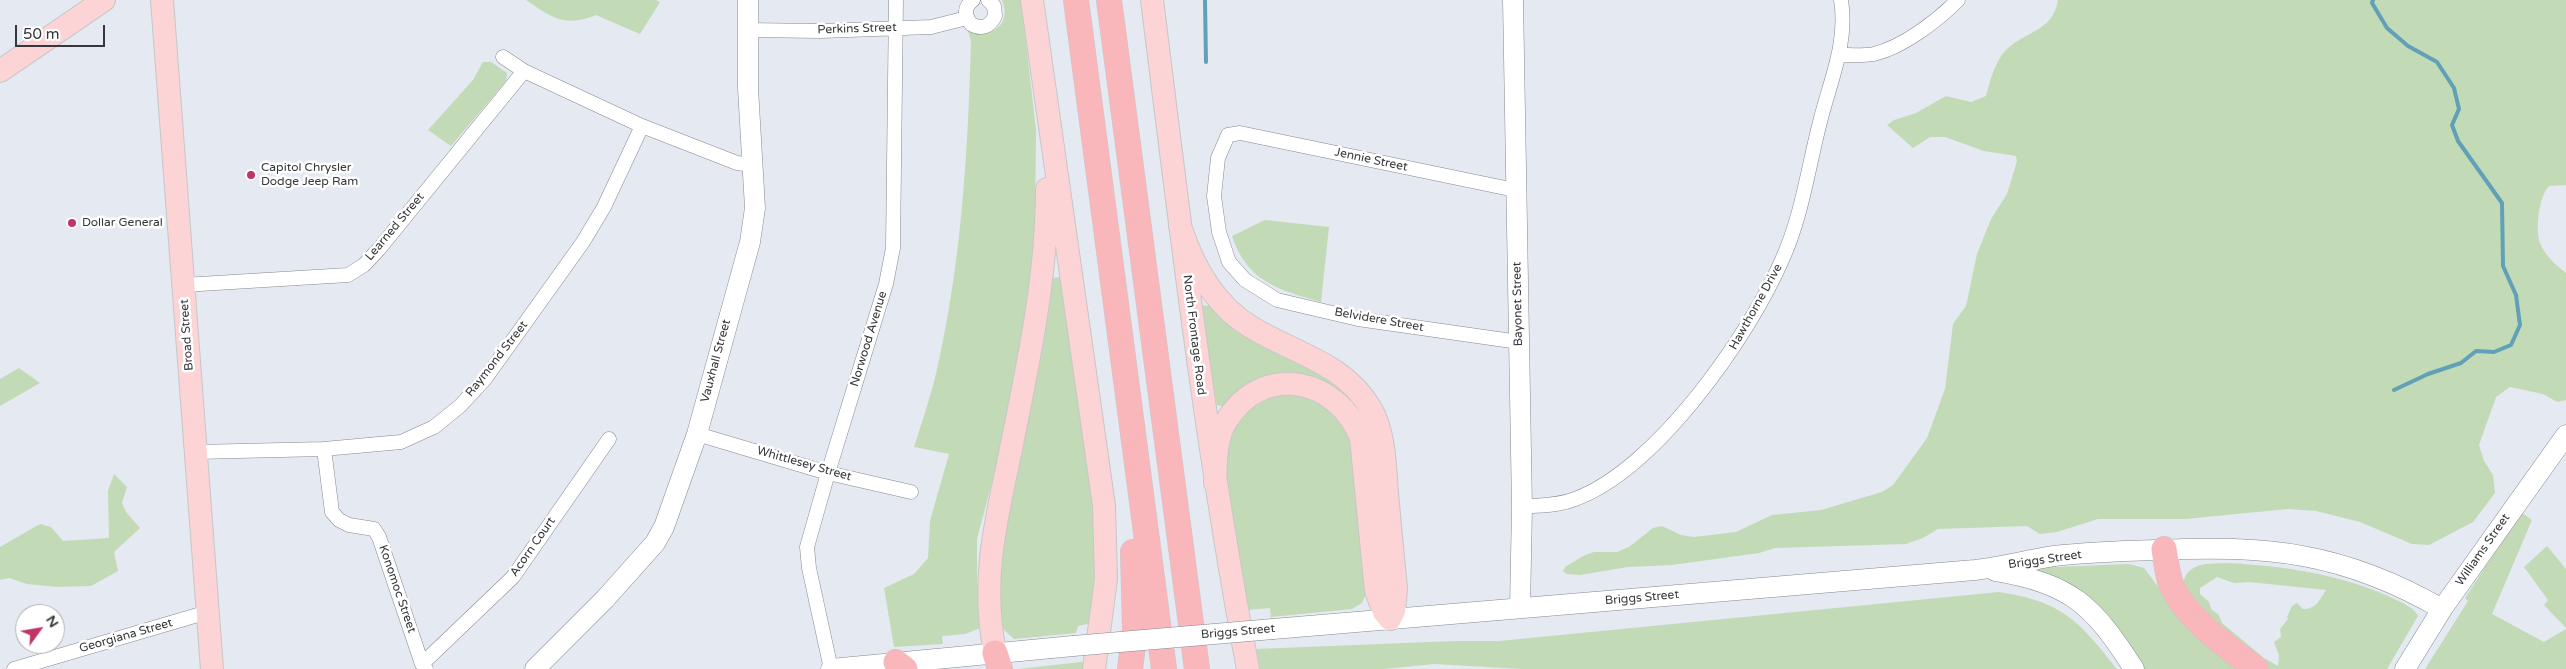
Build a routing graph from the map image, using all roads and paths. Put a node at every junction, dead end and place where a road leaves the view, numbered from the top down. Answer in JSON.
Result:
{"nodes":[{"id":1,"x":104,"y":0,"type":"edge"},
{"id":2,"x":162,"y":0,"type":"edge"},
{"id":3,"x":748,"y":0,"type":"edge"},
{"id":4,"x":896,"y":0,"type":"edge"},
{"id":5,"x":972,"y":0,"type":"edge"},
{"id":6,"x":988,"y":0,"type":"edge"},
{"id":7,"x":1032,"y":0,"type":"edge"},
{"id":8,"x":1076,"y":0,"type":"edge"},
{"id":9,"x":1109,"y":0,"type":"edge"},
{"id":10,"x":1152,"y":0,"type":"edge"},
{"id":11,"x":1513,"y":0,"type":"edge"},
{"id":12,"x":1841,"y":0,"type":"edge"},
{"id":13,"x":1958,"y":0,"type":"edge"},
{"id":14,"x":967,"y":18,"type":"junction"},
{"id":15,"x":896,"y":28,"type":"junction"},
{"id":16,"x":746,"y":30,"type":"junction"},
{"id":17,"x":1840,"y":55,"type":"junction"},
{"id":18,"x":503,"y":57,"type":"dead end"},
{"id":19,"x":0,"y":71,"type":"edge"},
{"id":20,"x":524,"y":71,"type":"junction"},
{"id":21,"x":1042,"y":78,"type":"junction"},
{"id":22,"x":642,"y":126,"type":"junction"},
{"id":23,"x":1228,"y":136,"type":"joint"},
{"id":24,"x":753,"y":165,"type":"junction"},
{"id":25,"x":1515,"y":190,"type":"junction"},
{"id":26,"x":1180,"y":226,"type":"junction"},
{"id":27,"x":183,"y":285,"type":"junction"},
{"id":28,"x":1519,"y":342,"type":"junction"},
{"id":29,"x":697,"y":434,"type":"junction"},
{"id":30,"x":2566,"y":435,"type":"edge"},
{"id":31,"x":609,"y":438,"type":"dead end"},
{"id":32,"x":324,"y":449,"type":"junction"},
{"id":33,"x":196,"y":452,"type":"junction"},
{"id":34,"x":1136,"y":462,"type":"junction"},
{"id":35,"x":828,"y":473,"type":"junction"},
{"id":36,"x":1215,"y":483,"type":"junction"},
{"id":37,"x":911,"y":492,"type":"dead end"},
{"id":38,"x":1522,"y":507,"type":"junction"},
{"id":39,"x":2164,"y":550,"type":"junction"},
{"id":40,"x":1984,"y":569,"type":"junction"},
{"id":41,"x":1520,"y":608,"type":"junction"},
{"id":42,"x":2442,"y":609,"type":"junction"},
{"id":43,"x":208,"y":612,"type":"junction"},
{"id":44,"x":1390,"y":619,"type":"junction"},
{"id":45,"x":998,"y":661,"type":"edge"},
{"id":46,"x":424,"y":666,"type":"edge"},
{"id":47,"x":901,"y":666,"type":"edge"},
{"id":48,"x":14,"y":669,"type":"edge"},
{"id":49,"x":212,"y":669,"type":"edge"},
{"id":50,"x":535,"y":669,"type":"edge"},
{"id":51,"x":831,"y":669,"type":"edge"},
{"id":52,"x":1094,"y":669,"type":"edge"},
{"id":53,"x":1130,"y":669,"type":"edge"},
{"id":54,"x":1164,"y":669,"type":"edge"},
{"id":55,"x":1198,"y":669,"type":"edge"},
{"id":56,"x":1248,"y":669,"type":"edge"},
{"id":57,"x":2134,"y":669,"type":"edge"},
{"id":58,"x":2256,"y":669,"type":"edge"},
{"id":59,"x":2405,"y":669,"type":"edge"}],
"edges":[{"from":1,"to":19,"type":"main road"},
{"from":2,"to":27,"type":"main road","name":"Broad Street"},
{"from":3,"to":16,"type":"street","name":"Vauxhall Street"},
{"from":4,"to":15,"type":"street","name":"Norwood Avenue"},
{"from":5,"to":14,"type":"street"},
{"from":6,"to":14,"type":"street"},
{"from":7,"to":21,"type":"main road"},
{"from":8,"to":34,"type":"highway"},
{"from":9,"to":55,"type":"highway"},
{"from":10,"to":26,"type":"main road","name":"North Frontage Road"},
{"from":11,"to":25,"type":"street","name":"Bayonet Street"},
{"from":12,"to":17,"type":"street","name":"Hawthorne Drive"},
{"from":13,"to":17,"type":"street"},
{"from":14,"to":15,"type":"street","name":"Perkins Street"},
{"from":15,"to":16,"type":"street","name":"Perkins Street"},
{"from":15,"to":35,"type":"street","name":"Norwood Avenue"},
{"from":16,"to":24,"type":"street","name":"Vauxhall Street"},
{"from":17,"to":38,"type":"street","name":"Hawthorne Drive"},
{"from":18,"to":20,"type":"street"},
{"from":20,"to":22,"type":"street"},
{"from":20,"to":27,"type":"street","name":"Learned Street"},
{"from":21,"to":45,"type":"main road"},
{"from":21,"to":52,"type":"main road"},
{"from":22,"to":24,"type":"street"},
{"from":22,"to":32,"type":"street","name":"Raymond Street"},
{"from":23,"to":25,"type":"street","name":"Jennie Street"},
{"from":23,"to":28,"type":"street","name":"Belvidere Street"},
{"from":24,"to":29,"type":"street","name":"Vauxhall Street"},
{"from":25,"to":28,"type":"street","name":"Bayonet Street"},
{"from":26,"to":36,"type":"main road","name":"North Frontage Road"},
{"from":26,"to":44,"type":"main road"},
{"from":27,"to":33,"type":"main road","name":"Broad Street"},
{"from":28,"to":38,"type":"street","name":"Bayonet Street"},
{"from":29,"to":35,"type":"street","name":"Whittlesey Street"},
{"from":29,"to":50,"type":"street","name":"Vauxhall Street"},
{"from":30,"to":42,"type":"street","name":"Williams Street"},
{"from":31,"to":46,"type":"street","name":"Acorn Court"},
{"from":32,"to":33,"type":"street","name":"Raymond Street"},
{"from":32,"to":46,"type":"street","name":"Konomoc Street"},
{"from":33,"to":43,"type":"main road","name":"Broad Street"},
{"from":34,"to":53,"type":"highway"},
{"from":34,"to":54,"type":"highway"},
{"from":35,"to":37,"type":"street","name":"Whittlesey Street"},
{"from":35,"to":51,"type":"street","name":"Norwood Avenue"},
{"from":36,"to":44,"type":"main road"},
{"from":36,"to":56,"type":"main road","name":"North Frontage Road"},
{"from":38,"to":41,"type":"street","name":"Bayonet Street"},
{"from":39,"to":40,"type":"street","name":"Briggs Street"},
{"from":39,"to":42,"type":"street","name":"Briggs Street"},
{"from":39,"to":58,"type":"highway"},
{"from":40,"to":41,"type":"street","name":"Briggs Street"},
{"from":40,"to":57,"type":"street"},
{"from":41,"to":44,"type":"street","name":"Briggs Street"},
{"from":42,"to":59,"type":"street","name":"Williams Street"},
{"from":43,"to":48,"type":"street","name":"Georgiana Street"},
{"from":43,"to":49,"type":"main road","name":"Broad Street"},
{"from":44,"to":45,"type":"street","name":"Briggs Street","bridge":true},
{"from":45,"to":47,"type":"street","name":"Briggs Street"},
{"from":47,"to":51,"type":"street","name":"Briggs Street"}]}
